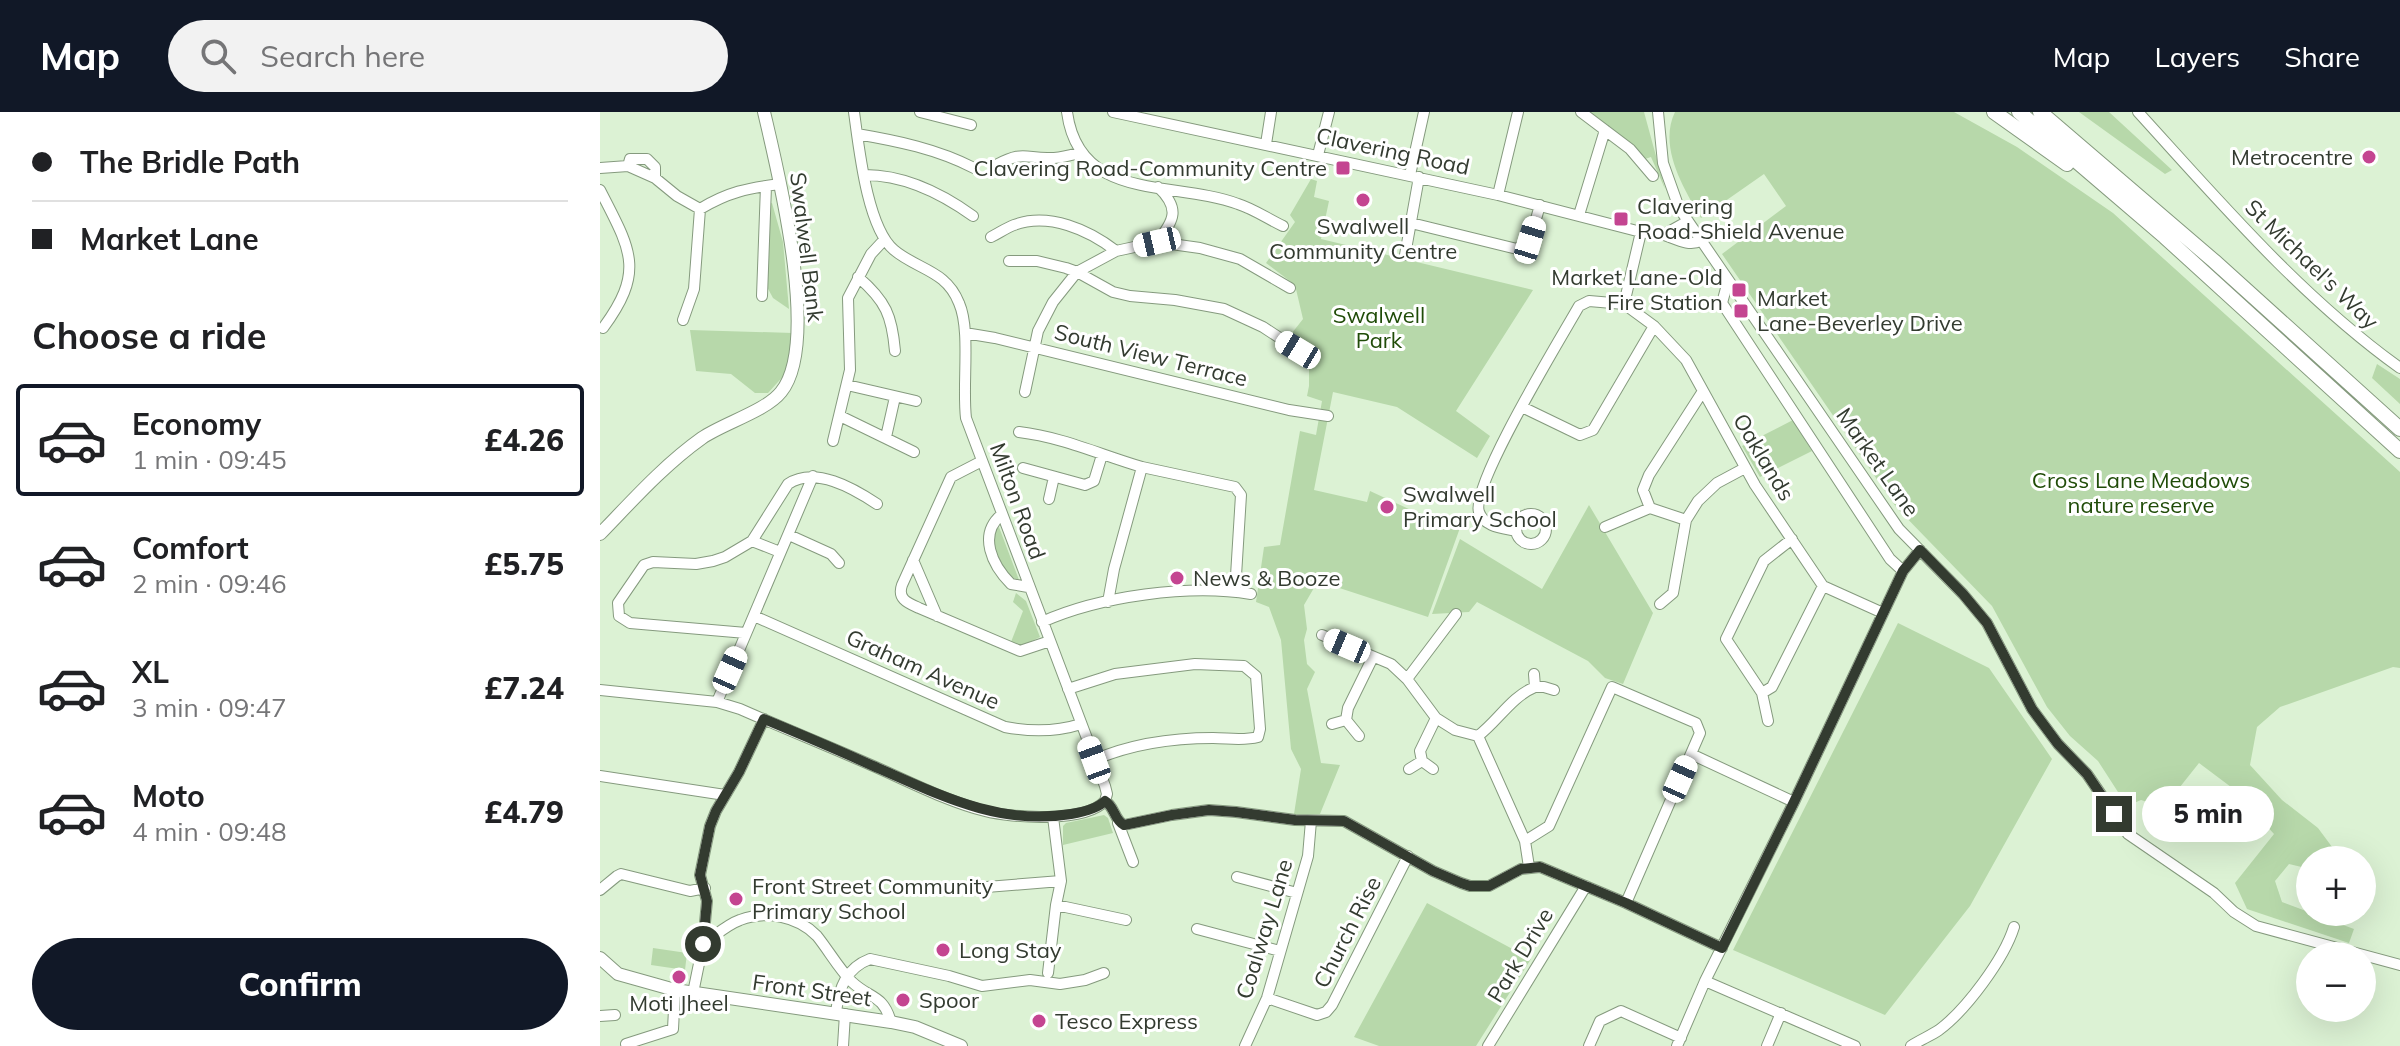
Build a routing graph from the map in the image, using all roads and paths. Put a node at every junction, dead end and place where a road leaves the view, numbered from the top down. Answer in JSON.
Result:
{"nodes":[{"id":1,"x":764,"y":112,"type":"edge"},
{"id":2,"x":854,"y":112,"type":"edge"},
{"id":3,"x":920,"y":112,"type":"edge"},
{"id":4,"x":1067,"y":112,"type":"edge"},
{"id":5,"x":1113,"y":112,"type":"edge"},
{"id":6,"x":1271,"y":112,"type":"edge"},
{"id":7,"x":1329,"y":112,"type":"edge"},
{"id":8,"x":1424,"y":112,"type":"edge"},
{"id":9,"x":1518,"y":112,"type":"edge"},
{"id":10,"x":1581,"y":112,"type":"edge"},
{"id":11,"x":1658,"y":112,"type":"edge"},
{"id":12,"x":1994,"y":112,"type":"edge"},
{"id":13,"x":2019,"y":112,"type":"edge"},
{"id":14,"x":2040,"y":112,"type":"edge"},
{"id":15,"x":2054,"y":112,"type":"edge"},
{"id":16,"x":2138,"y":112,"type":"edge"},
{"id":17,"x":1136,"y":114,"type":"edge"},
{"id":18,"x":971,"y":125,"type":"dead end"},
{"id":19,"x":1605,"y":130,"type":"junction"},
{"id":20,"x":857,"y":134,"type":"junction"},
{"id":21,"x":1266,"y":144,"type":"junction"},
{"id":22,"x":1080,"y":153,"type":"junction"},
{"id":23,"x":1318,"y":155,"type":"junction"},
{"id":24,"x":996,"y":165,"type":"dead end"},
{"id":25,"x":600,"y":168,"type":"edge"},
{"id":26,"x":974,"y":168,"type":"dead end"},
{"id":27,"x":865,"y":175,"type":"junction"},
{"id":28,"x":1415,"y":176,"type":"junction"},
{"id":29,"x":1653,"y":176,"type":"dead end"},
{"id":30,"x":780,"y":184,"type":"junction"},
{"id":31,"x":766,"y":186,"type":"junction"},
{"id":32,"x":1158,"y":187,"type":"junction"},
{"id":33,"x":600,"y":190,"type":"edge"},
{"id":34,"x":1498,"y":195,"type":"junction"},
{"id":35,"x":1540,"y":205,"type":"junction"},
{"id":36,"x":700,"y":209,"type":"junction"},
{"id":37,"x":1579,"y":215,"type":"junction"},
{"id":38,"x":973,"y":216,"type":"dead end"},
{"id":39,"x":1688,"y":221,"type":"junction"},
{"id":40,"x":1411,"y":223,"type":"junction"},
{"id":41,"x":1283,"y":226,"type":"dead end"},
{"id":42,"x":1641,"y":232,"type":"junction"},
{"id":43,"x":2181,"y":232,"type":"junction"},
{"id":44,"x":1663,"y":235,"type":"junction"},
{"id":45,"x":991,"y":237,"type":"dead end"},
{"id":46,"x":884,"y":240,"type":"junction"},
{"id":47,"x":1701,"y":241,"type":"junction"},
{"id":48,"x":1157,"y":242,"type":"junction"},
{"id":49,"x":1116,"y":251,"type":"junction"},
{"id":50,"x":1405,"y":255,"type":"dead end"},
{"id":51,"x":1009,"y":261,"type":"dead end"},
{"id":52,"x":1077,"y":272,"type":"junction"},
{"id":53,"x":2202,"y":272,"type":"junction"},
{"id":54,"x":858,"y":277,"type":"junction"},
{"id":55,"x":1728,"y":281,"type":"junction"},
{"id":56,"x":1290,"y":288,"type":"dead end"},
{"id":57,"x":762,"y":296,"type":"dead end"},
{"id":58,"x":1624,"y":304,"type":"junction"},
{"id":59,"x":683,"y":320,"type":"dead end"},
{"id":60,"x":1654,"y":326,"type":"junction"},
{"id":61,"x":603,"y":328,"type":"dead end"},
{"id":62,"x":965,"y":333,"type":"junction"},
{"id":63,"x":1034,"y":347,"type":"junction"},
{"id":64,"x":1298,"y":350,"type":"dead end"},
{"id":65,"x":895,"y":351,"type":"dead end"},
{"id":66,"x":2400,"y":368,"type":"edge"},
{"id":67,"x":847,"y":385,"type":"junction"},
{"id":68,"x":1703,"y":391,"type":"junction"},
{"id":69,"x":1025,"y":392,"type":"dead end"},
{"id":70,"x":895,"y":397,"type":"junction"},
{"id":71,"x":916,"y":401,"type":"dead end"},
{"id":72,"x":1522,"y":407,"type":"junction"},
{"id":73,"x":840,"y":416,"type":"junction"},
{"id":74,"x":1328,"y":416,"type":"dead end"},
{"id":75,"x":2400,"y":429,"type":"edge"},
{"id":76,"x":1019,"y":432,"type":"dead end"},
{"id":77,"x":886,"y":437,"type":"junction"},
{"id":78,"x":833,"y":441,"type":"dead end"},
{"id":79,"x":2400,"y":451,"type":"edge"},
{"id":80,"x":914,"y":452,"type":"dead end"},
{"id":81,"x":1102,"y":455,"type":"junction"},
{"id":82,"x":982,"y":461,"type":"junction"},
{"id":83,"x":1142,"y":467,"type":"junction"},
{"id":84,"x":1023,"y":468,"type":"dead end"},
{"id":85,"x":1745,"y":468,"type":"junction"},
{"id":86,"x":813,"y":476,"type":"junction"},
{"id":87,"x":1054,"y":477,"type":"junction"},
{"id":88,"x":1049,"y":499,"type":"dead end"},
{"id":89,"x":877,"y":504,"type":"dead end"},
{"id":90,"x":1650,"y":508,"type":"junction"},
{"id":91,"x":1001,"y":515,"type":"junction"},
{"id":92,"x":1686,"y":520,"type":"junction"},
{"id":93,"x":1605,"y":527,"type":"dead end"},
{"id":94,"x":1516,"y":531,"type":"dead end"},
{"id":95,"x":600,"y":534,"type":"edge"},
{"id":96,"x":789,"y":535,"type":"junction"},
{"id":97,"x":1792,"y":539,"type":"junction"},
{"id":98,"x":752,"y":541,"type":"junction"},
{"id":99,"x":1920,"y":550,"type":"junction"},
{"id":100,"x":780,"y":552,"type":"junction"},
{"id":101,"x":913,"y":560,"type":"junction"},
{"id":102,"x":839,"y":563,"type":"dead end"},
{"id":103,"x":1903,"y":571,"type":"junction"},
{"id":104,"x":1823,"y":586,"type":"junction"},
{"id":105,"x":1028,"y":587,"type":"junction"},
{"id":106,"x":1235,"y":592,"type":"junction"},
{"id":107,"x":1251,"y":594,"type":"dead end"},
{"id":108,"x":1108,"y":602,"type":"junction"},
{"id":109,"x":1660,"y":604,"type":"dead end"},
{"id":110,"x":1883,"y":613,"type":"junction"},
{"id":111,"x":1456,"y":614,"type":"dead end"},
{"id":112,"x":754,"y":616,"type":"junction"},
{"id":113,"x":937,"y":616,"type":"junction"},
{"id":114,"x":1042,"y":622,"type":"junction"},
{"id":115,"x":746,"y":633,"type":"junction"},
{"id":116,"x":1322,"y":635,"type":"dead end"},
{"id":117,"x":1050,"y":641,"type":"junction"},
{"id":118,"x":1373,"y":657,"type":"junction"},
{"id":119,"x":1534,"y":674,"type":"dead end"},
{"id":120,"x":1407,"y":679,"type":"junction"},
{"id":121,"x":1535,"y":687,"type":"junction"},
{"id":122,"x":1068,"y":689,"type":"junction"},
{"id":123,"x":600,"y":690,"type":"edge"},
{"id":124,"x":1554,"y":690,"type":"dead end"},
{"id":125,"x":1762,"y":693,"type":"junction"},
{"id":126,"x":717,"y":702,"type":"junction"},
{"id":127,"x":1436,"y":718,"type":"junction"},
{"id":128,"x":764,"y":719,"type":"junction"},
{"id":129,"x":1346,"y":720,"type":"junction"},
{"id":130,"x":1768,"y":721,"type":"dead end"},
{"id":131,"x":1081,"y":724,"type":"junction"},
{"id":132,"x":1332,"y":724,"type":"dead end"},
{"id":133,"x":1359,"y":736,"type":"dead end"},
{"id":134,"x":1478,"y":736,"type":"junction"},
{"id":135,"x":1691,"y":754,"type":"junction"},
{"id":136,"x":1094,"y":760,"type":"junction"},
{"id":137,"x":1422,"y":761,"type":"junction"},
{"id":138,"x":1409,"y":769,"type":"dead end"},
{"id":139,"x":1433,"y":769,"type":"dead end"},
{"id":140,"x":600,"y":776,"type":"edge"},
{"id":141,"x":725,"y":795,"type":"junction"},
{"id":142,"x":1105,"y":801,"type":"junction"},
{"id":143,"x":1794,"y":802,"type":"junction"},
{"id":144,"x":1053,"y":817,"type":"junction"},
{"id":145,"x":1118,"y":821,"type":"junction"},
{"id":146,"x":1311,"y":821,"type":"junction"},
{"id":147,"x":1525,"y":841,"type":"junction"},
{"id":148,"x":1408,"y":856,"type":"junction"},
{"id":149,"x":1133,"y":862,"type":"dead end"},
{"id":150,"x":1529,"y":867,"type":"junction"},
{"id":151,"x":1237,"y":877,"type":"dead end"},
{"id":152,"x":1061,"y":881,"type":"junction"},
{"id":153,"x":1586,"y":886,"type":"junction"},
{"id":154,"x":705,"y":888,"type":"junction"},
{"id":155,"x":600,"y":890,"type":"edge"},
{"id":156,"x":949,"y":890,"type":"dead end"},
{"id":157,"x":1297,"y":893,"type":"junction"},
{"id":158,"x":1626,"y":903,"type":"junction"},
{"id":159,"x":1056,"y":905,"type":"junction"},
{"id":160,"x":1126,"y":920,"type":"dead end"},
{"id":161,"x":2014,"y":927,"type":"dead end"},
{"id":162,"x":1197,"y":929,"type":"dead end"},
{"id":163,"x":703,"y":944,"type":"junction"},
{"id":164,"x":1722,"y":948,"type":"junction"},
{"id":165,"x":1280,"y":951,"type":"junction"},
{"id":166,"x":600,"y":958,"type":"edge"},
{"id":167,"x":2400,"y":965,"type":"edge"},
{"id":168,"x":605,"y":970,"type":"edge"},
{"id":169,"x":1048,"y":973,"type":"dead end"},
{"id":170,"x":1104,"y":973,"type":"dead end"},
{"id":171,"x":846,"y":975,"type":"junction"},
{"id":172,"x":1705,"y":981,"type":"junction"},
{"id":173,"x":675,"y":990,"type":"junction"},
{"id":174,"x":693,"y":993,"type":"junction"},
{"id":175,"x":1267,"y":998,"type":"junction"},
{"id":176,"x":840,"y":1013,"type":"junction"},
{"id":177,"x":1781,"y":1013,"type":"junction"},
{"id":178,"x":615,"y":1015,"type":"dead end"},
{"id":179,"x":600,"y":1016,"type":"edge"},
{"id":180,"x":891,"y":1022,"type":"junction"},
{"id":181,"x":1679,"y":1042,"type":"edge"},
{"id":182,"x":626,"y":1044,"type":"dead end"},
{"id":183,"x":843,"y":1046,"type":"edge"},
{"id":184,"x":961,"y":1046,"type":"edge"},
{"id":185,"x":1245,"y":1046,"type":"edge"},
{"id":186,"x":1488,"y":1046,"type":"edge"},
{"id":187,"x":1589,"y":1046,"type":"edge"},
{"id":188,"x":1767,"y":1046,"type":"edge"},
{"id":189,"x":1855,"y":1046,"type":"edge"},
{"id":190,"x":1911,"y":1046,"type":"edge"}],
"edges":[{"from":1,"to":30,"type":"main road","name":"Swalwell Bank"},
{"from":2,"to":20,"type":"street"},
{"from":3,"to":18,"type":"street"},
{"from":4,"to":22,"type":"street"},
{"from":5,"to":17,"type":"street","name":"Clavering Road"},
{"from":6,"to":21,"type":"street"},
{"from":7,"to":23,"type":"street"},
{"from":8,"to":28,"type":"street"},
{"from":9,"to":34,"type":"street"},
{"from":10,"to":19,"type":"street"},
{"from":11,"to":39,"type":"street","name":"Market Lane"},
{"from":12,"to":53,"type":"highway"},
{"from":13,"to":53,"type":"highway"},
{"from":14,"to":43,"type":"highway"},
{"from":15,"to":43,"type":"highway"},
{"from":16,"to":66,"type":"street","name":"St Michael's Way"},
{"from":17,"to":21,"type":"street","name":"Clavering Road"},
{"from":19,"to":29,"type":"street"},
{"from":19,"to":37,"type":"street"},
{"from":20,"to":26,"type":"street"},
{"from":20,"to":27,"type":"street"},
{"from":21,"to":23,"type":"street","name":"Clavering Road"},
{"from":22,"to":24,"type":"street"},
{"from":22,"to":32,"type":"street"},
{"from":23,"to":28,"type":"street","name":"Clavering Road"},
{"from":25,"to":36,"type":"street"},
{"from":27,"to":38,"type":"street"},
{"from":27,"to":46,"type":"street"},
{"from":28,"to":34,"type":"street","name":"Clavering Road"},
{"from":28,"to":40,"type":"street"},
{"from":30,"to":31,"type":"street"},
{"from":30,"to":95,"type":"main road","name":"Swalwell Bank"},
{"from":31,"to":36,"type":"street"},
{"from":31,"to":57,"type":"street"},
{"from":32,"to":41,"type":"street"},
{"from":32,"to":48,"type":"street"},
{"from":33,"to":61,"type":"street"},
{"from":34,"to":35,"type":"street","name":"Clavering Road"},
{"from":35,"to":37,"type":"street","name":"Clavering Road"},
{"from":35,"to":40,"type":"street"},
{"from":36,"to":59,"type":"street"},
{"from":37,"to":42,"type":"street","name":"Clavering Road"},
{"from":39,"to":44,"type":"street"},
{"from":39,"to":47,"type":"street","name":"Market Lane"},
{"from":40,"to":50,"type":"street"},
{"from":42,"to":44,"type":"street","name":"Clavering Road"},
{"from":42,"to":58,"type":"street"},
{"from":43,"to":75,"type":"highway"},
{"from":44,"to":47,"type":"street","name":"Clavering Road"},
{"from":45,"to":49,"type":"street"},
{"from":46,"to":54,"type":"street"},
{"from":46,"to":62,"type":"street","name":"Milton Road"},
{"from":47,"to":55,"type":"street","name":"Market Lane"},
{"from":48,"to":49,"type":"street"},
{"from":48,"to":56,"type":"street"},
{"from":49,"to":52,"type":"street"},
{"from":51,"to":52,"type":"street"},
{"from":52,"to":63,"type":"street"},
{"from":52,"to":64,"type":"street"},
{"from":53,"to":79,"type":"highway"},
{"from":54,"to":65,"type":"street"},
{"from":54,"to":67,"type":"street"},
{"from":55,"to":99,"type":"street","name":"Market Lane"},
{"from":55,"to":103,"type":"street"},
{"from":58,"to":60,"type":"street","name":"Oaklands"},
{"from":58,"to":72,"type":"street"},
{"from":60,"to":68,"type":"street","name":"Oaklands"},
{"from":60,"to":72,"type":"street"},
{"from":62,"to":63,"type":"street","name":"South View Terrace"},
{"from":62,"to":82,"type":"street","name":"Milton Road"},
{"from":63,"to":69,"type":"street"},
{"from":63,"to":74,"type":"street","name":"South View Terrace"},
{"from":67,"to":70,"type":"street"},
{"from":67,"to":73,"type":"street"},
{"from":68,"to":85,"type":"street","name":"Oaklands"},
{"from":68,"to":90,"type":"street"},
{"from":70,"to":71,"type":"street"},
{"from":70,"to":77,"type":"street"},
{"from":72,"to":94,"type":"street"},
{"from":73,"to":77,"type":"street"},
{"from":73,"to":78,"type":"street"},
{"from":76,"to":81,"type":"street"},
{"from":77,"to":80,"type":"street"},
{"from":81,"to":83,"type":"street"},
{"from":81,"to":87,"type":"street"},
{"from":82,"to":91,"type":"street","name":"Milton Road"},
{"from":82,"to":101,"type":"street"},
{"from":83,"to":106,"type":"street"},
{"from":83,"to":108,"type":"street"},
{"from":84,"to":87,"type":"street"},
{"from":85,"to":92,"type":"street"},
{"from":85,"to":97,"type":"street","name":"Oaklands"},
{"from":86,"to":89,"type":"street"},
{"from":86,"to":96,"type":"street"},
{"from":86,"to":98,"type":"street"},
{"from":87,"to":88,"type":"street"},
{"from":90,"to":92,"type":"street"},
{"from":90,"to":93,"type":"street"},
{"from":91,"to":105,"type":"street","name":"Milton Road"},
{"from":91,"to":105,"type":"street"},
{"from":92,"to":109,"type":"street"},
{"from":96,"to":100,"type":"street"},
{"from":96,"to":102,"type":"street"},
{"from":97,"to":104,"type":"street","name":"Oaklands"},
{"from":97,"to":125,"type":"street"},
{"from":98,"to":100,"type":"street"},
{"from":98,"to":115,"type":"street"},
{"from":99,"to":103,"type":"street"},
{"from":99,"to":167,"type":"street","name":"Market Lane"},
{"from":100,"to":112,"type":"street"},
{"from":101,"to":113,"type":"street"},
{"from":101,"to":113,"type":"street"},
{"from":103,"to":110,"type":"street"},
{"from":104,"to":110,"type":"street"},
{"from":104,"to":125,"type":"street"},
{"from":105,"to":114,"type":"street","name":"Milton Road"},
{"from":106,"to":107,"type":"street"},
{"from":106,"to":108,"type":"street"},
{"from":108,"to":114,"type":"street"},
{"from":110,"to":143,"type":"street"},
{"from":111,"to":120,"type":"street"},
{"from":112,"to":115,"type":"street"},
{"from":112,"to":131,"type":"street","name":"Graham Avenue"},
{"from":113,"to":117,"type":"street"},
{"from":114,"to":117,"type":"street","name":"Milton Road"},
{"from":115,"to":126,"type":"street"},
{"from":116,"to":118,"type":"street"},
{"from":117,"to":122,"type":"street","name":"Milton Road"},
{"from":118,"to":120,"type":"street"},
{"from":118,"to":129,"type":"street"},
{"from":119,"to":121,"type":"street"},
{"from":120,"to":127,"type":"street"},
{"from":121,"to":124,"type":"street"},
{"from":121,"to":134,"type":"street"},
{"from":122,"to":131,"type":"street","name":"Milton Road"},
{"from":122,"to":136,"type":"street"},
{"from":123,"to":126,"type":"street"},
{"from":125,"to":130,"type":"street"},
{"from":126,"to":128,"type":"street"},
{"from":127,"to":134,"type":"street"},
{"from":127,"to":137,"type":"street"},
{"from":128,"to":141,"type":"street"},
{"from":128,"to":144,"type":"street"},
{"from":129,"to":132,"type":"street"},
{"from":129,"to":133,"type":"street"},
{"from":131,"to":136,"type":"street","name":"Milton Road"},
{"from":134,"to":147,"type":"street"},
{"from":135,"to":143,"type":"street"},
{"from":135,"to":147,"type":"street"},
{"from":135,"to":158,"type":"street"},
{"from":136,"to":142,"type":"street","name":"Milton Road"},
{"from":137,"to":138,"type":"street"},
{"from":137,"to":139,"type":"street"},
{"from":140,"to":141,"type":"street"},
{"from":141,"to":154,"type":"street"},
{"from":142,"to":144,"type":"street"},
{"from":142,"to":145,"type":"street","name":"Milton Road"},
{"from":143,"to":164,"type":"street"},
{"from":144,"to":152,"type":"street"},
{"from":145,"to":146,"type":"street"},
{"from":145,"to":149,"type":"street"},
{"from":146,"to":148,"type":"street"},
{"from":146,"to":157,"type":"street","name":"Coalway Lane"},
{"from":147,"to":150,"type":"street"},
{"from":148,"to":150,"type":"street"},
{"from":148,"to":175,"type":"street","name":"Church Rise"},
{"from":150,"to":153,"type":"street"},
{"from":151,"to":157,"type":"street"},
{"from":152,"to":156,"type":"street"},
{"from":152,"to":159,"type":"street"},
{"from":153,"to":158,"type":"street"},
{"from":153,"to":186,"type":"street","name":"Park Drive"},
{"from":154,"to":155,"type":"street"},
{"from":154,"to":163,"type":"street"},
{"from":157,"to":165,"type":"street","name":"Coalway Lane"},
{"from":158,"to":164,"type":"street"},
{"from":159,"to":160,"type":"street"},
{"from":159,"to":169,"type":"street"},
{"from":161,"to":190,"type":"street"},
{"from":162,"to":165,"type":"street"},
{"from":163,"to":171,"type":"street"},
{"from":163,"to":174,"type":"street"},
{"from":164,"to":172,"type":"street"},
{"from":165,"to":175,"type":"street","name":"Coalway Lane"},
{"from":166,"to":168,"type":"main road"},
{"from":168,"to":173,"type":"main road","name":"Front Street"},
{"from":170,"to":171,"type":"street"},
{"from":171,"to":176,"type":"street"},
{"from":171,"to":180,"type":"street"},
{"from":172,"to":177,"type":"street"},
{"from":172,"to":181,"type":"street"},
{"from":173,"to":174,"type":"main road","name":"Front Street"},
{"from":173,"to":182,"type":"street"},
{"from":174,"to":176,"type":"main road","name":"Front Street"},
{"from":175,"to":185,"type":"street","name":"Coalway Lane"},
{"from":176,"to":180,"type":"main road","name":"Front Street"},
{"from":176,"to":183,"type":"street"},
{"from":177,"to":188,"type":"street"},
{"from":177,"to":189,"type":"street"},
{"from":178,"to":179,"type":"street"},
{"from":180,"to":184,"type":"main road","name":"Front Street"},
{"from":181,"to":187,"type":"street"}]}
